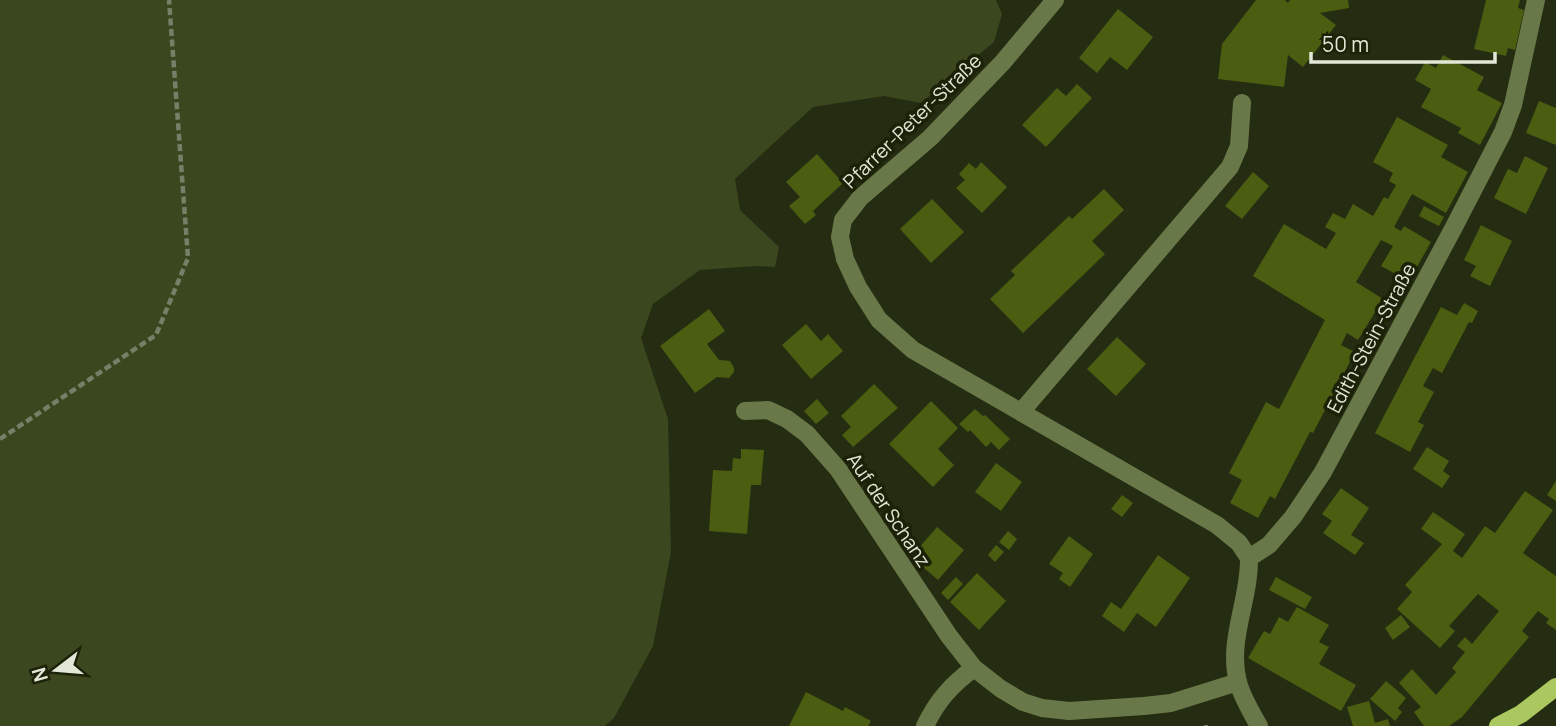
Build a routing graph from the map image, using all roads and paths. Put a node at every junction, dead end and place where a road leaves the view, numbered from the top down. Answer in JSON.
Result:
{"nodes":[{"id":1,"x":169,"y":0,"type":"edge"},
{"id":2,"x":1055,"y":0,"type":"edge"},
{"id":3,"x":1536,"y":0,"type":"edge"},
{"id":4,"x":1242,"y":103,"type":"dead end"},
{"id":5,"x":746,"y":411,"type":"dead end"},
{"id":6,"x":1021,"y":412,"type":"junction"},
{"id":7,"x":0,"y":439,"type":"edge"},
{"id":8,"x":1249,"y":558,"type":"junction"},
{"id":9,"x":974,"y":668,"type":"junction"},
{"id":10,"x":1238,"y":682,"type":"junction"},
{"id":11,"x":1556,"y":687,"type":"edge"},
{"id":12,"x":925,"y":726,"type":"edge"},
{"id":13,"x":1259,"y":726,"type":"edge"},
{"id":14,"x":1498,"y":726,"type":"edge"}],
"edges":[{"from":1,"to":7,"type":"path"},
{"from":2,"to":6,"type":"street","name":"Pfarrer-Peter-Straße"},
{"from":3,"to":8,"type":"street","name":"Edith-Stein-Straße"},
{"from":4,"to":6,"type":"street"},
{"from":5,"to":9,"type":"street","name":"Auf der Schanz"},
{"from":6,"to":8,"type":"street","name":"Pfarrer-Peter-Straße"},
{"from":8,"to":10,"type":"street"},
{"from":9,"to":10,"type":"street","name":"Auf der Schanz"},
{"from":9,"to":12,"type":"street"},
{"from":10,"to":13,"type":"street"},
{"from":11,"to":14,"type":"main road"}]}
